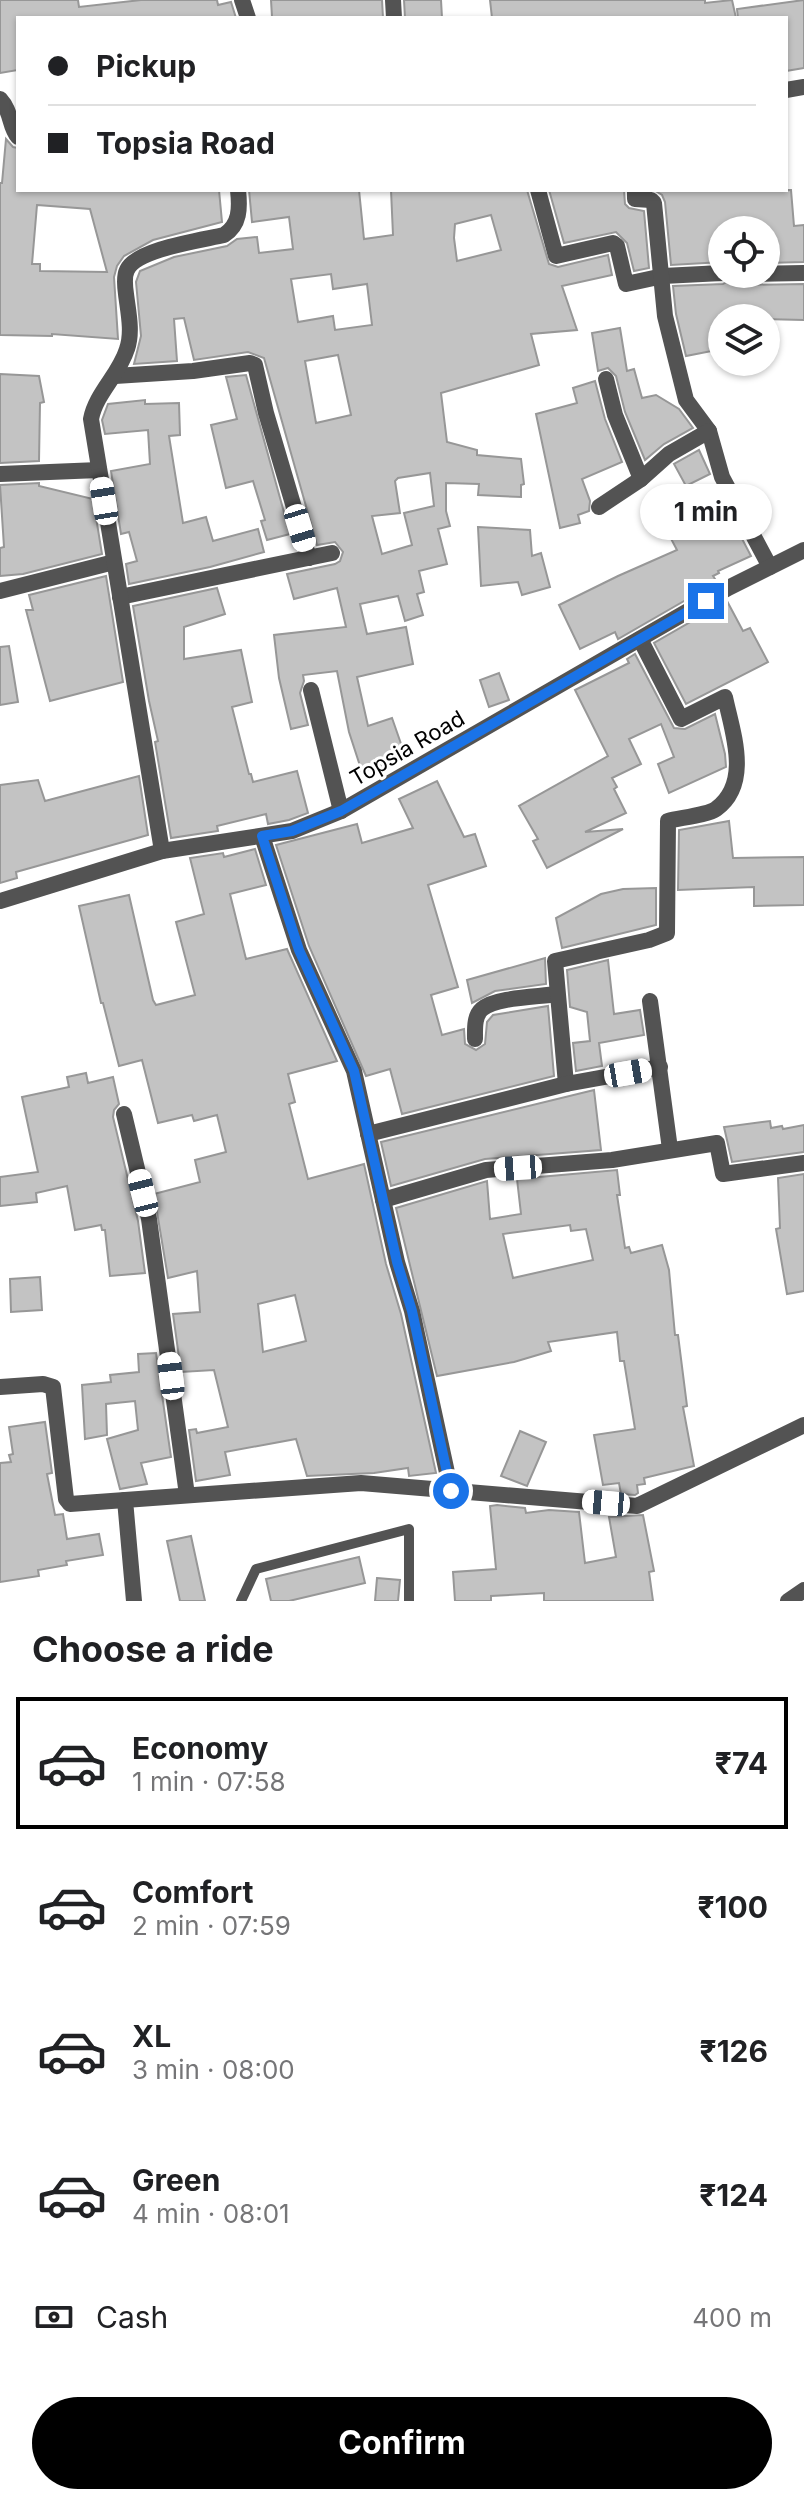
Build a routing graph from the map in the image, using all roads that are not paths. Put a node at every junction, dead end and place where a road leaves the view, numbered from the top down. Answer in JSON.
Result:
{"nodes":[{"id":1,"x":0,"y":99,"type":"edge"},
{"id":2,"x":16,"y":136,"type":"edge"},
{"id":3,"x":238,"y":192,"type":"edge"},
{"id":4,"x":539,"y":192,"type":"edge"},
{"id":5,"x":635,"y":192,"type":"edge"},
{"id":6,"x":780,"y":273,"type":"edge"},
{"id":7,"x":804,"y":273,"type":"edge"},
{"id":8,"x":708,"y":274,"type":"edge"},
{"id":9,"x":663,"y":276,"type":"junction"},
{"id":10,"x":115,"y":376,"type":"junction"},
{"id":11,"x":606,"y":379,"type":"dead end"},
{"id":12,"x":709,"y":431,"type":"junction"},
{"id":13,"x":99,"y":470,"type":"junction"},
{"id":14,"x":0,"y":474,"type":"edge"},
{"id":15,"x":641,"y":479,"type":"junction"},
{"id":16,"x":599,"y":507,"type":"dead end"},
{"id":17,"x":804,"y":550,"type":"edge"},
{"id":18,"x":332,"y":553,"type":"dead end"},
{"id":19,"x":309,"y":558,"type":"junction"},
{"id":20,"x":114,"y":562,"type":"junction"},
{"id":21,"x":770,"y":567,"type":"junction"},
{"id":22,"x":0,"y":591,"type":"edge"},
{"id":23,"x":120,"y":597,"type":"junction"},
{"id":24,"x":640,"y":639,"type":"junction"},
{"id":25,"x":311,"y":690,"type":"dead end"},
{"id":26,"x":341,"y":811,"type":"junction"},
{"id":27,"x":262,"y":836,"type":"junction"},
{"id":28,"x":162,"y":851,"type":"junction"},
{"id":29,"x":0,"y":901,"type":"edge"},
{"id":30,"x":557,"y":994,"type":"junction"},
{"id":31,"x":650,"y":1001,"type":"dead end"},
{"id":32,"x":475,"y":1039,"type":"dead end"},
{"id":33,"x":660,"y":1067,"type":"junction"},
{"id":34,"x":566,"y":1084,"type":"junction"},
{"id":35,"x":124,"y":1114,"type":"dead end"},
{"id":36,"x":368,"y":1134,"type":"junction"},
{"id":37,"x":670,"y":1149,"type":"junction"},
{"id":38,"x":804,"y":1163,"type":"edge"},
{"id":39,"x":383,"y":1200,"type":"junction"},
{"id":40,"x":0,"y":1387,"type":"edge"},
{"id":41,"x":804,"y":1425,"type":"edge"},
{"id":42,"x":451,"y":1491,"type":"junction"},
{"id":43,"x":187,"y":1495,"type":"junction"},
{"id":44,"x":125,"y":1500,"type":"junction"},
{"id":45,"x":804,"y":1590,"type":"edge"},
{"id":46,"x":134,"y":1601,"type":"edge"},
{"id":47,"x":241,"y":1601,"type":"edge"},
{"id":48,"x":409,"y":1601,"type":"edge"},
{"id":49,"x":788,"y":1601,"type":"edge"}],
"edges":[{"from":1,"to":2,"type":"street"},
{"from":3,"to":10,"type":"street"},
{"from":4,"to":9,"type":"street"},
{"from":5,"to":9,"type":"street"},
{"from":6,"to":7,"type":"street"},
{"from":8,"to":9,"type":"street"},
{"from":9,"to":12,"type":"street"},
{"from":10,"to":13,"type":"street"},
{"from":10,"to":19,"type":"street"},
{"from":11,"to":15,"type":"street"},
{"from":12,"to":15,"type":"street"},
{"from":12,"to":21,"type":"street"},
{"from":13,"to":14,"type":"street"},
{"from":13,"to":20,"type":"street"},
{"from":15,"to":16,"type":"street"},
{"from":17,"to":21,"type":"street","name":"Topsia Road"},
{"from":18,"to":19,"type":"street"},
{"from":19,"to":23,"type":"street"},
{"from":20,"to":22,"type":"street"},
{"from":20,"to":23,"type":"street"},
{"from":21,"to":24,"type":"street","name":"Topsia Road"},
{"from":23,"to":28,"type":"street"},
{"from":24,"to":26,"type":"street","name":"Topsia Road"},
{"from":24,"to":30,"type":"street"},
{"from":25,"to":26,"type":"street"},
{"from":26,"to":27,"type":"street","name":"Topsia Road"},
{"from":27,"to":28,"type":"street","name":"Topsia Road"},
{"from":27,"to":36,"type":"street"},
{"from":28,"to":29,"type":"street","name":"Topsia Road"},
{"from":30,"to":32,"type":"street"},
{"from":30,"to":34,"type":"street"},
{"from":31,"to":33,"type":"street"},
{"from":33,"to":34,"type":"street"},
{"from":33,"to":37,"type":"street"},
{"from":34,"to":36,"type":"street"},
{"from":35,"to":43,"type":"street"},
{"from":36,"to":39,"type":"street"},
{"from":37,"to":38,"type":"street"},
{"from":37,"to":39,"type":"street"},
{"from":39,"to":42,"type":"street"},
{"from":40,"to":44,"type":"street"},
{"from":41,"to":42,"type":"street"},
{"from":42,"to":43,"type":"street"},
{"from":43,"to":44,"type":"street"},
{"from":44,"to":46,"type":"street"},
{"from":45,"to":49,"type":"street"},
{"from":47,"to":48,"type":"lane"}]}
